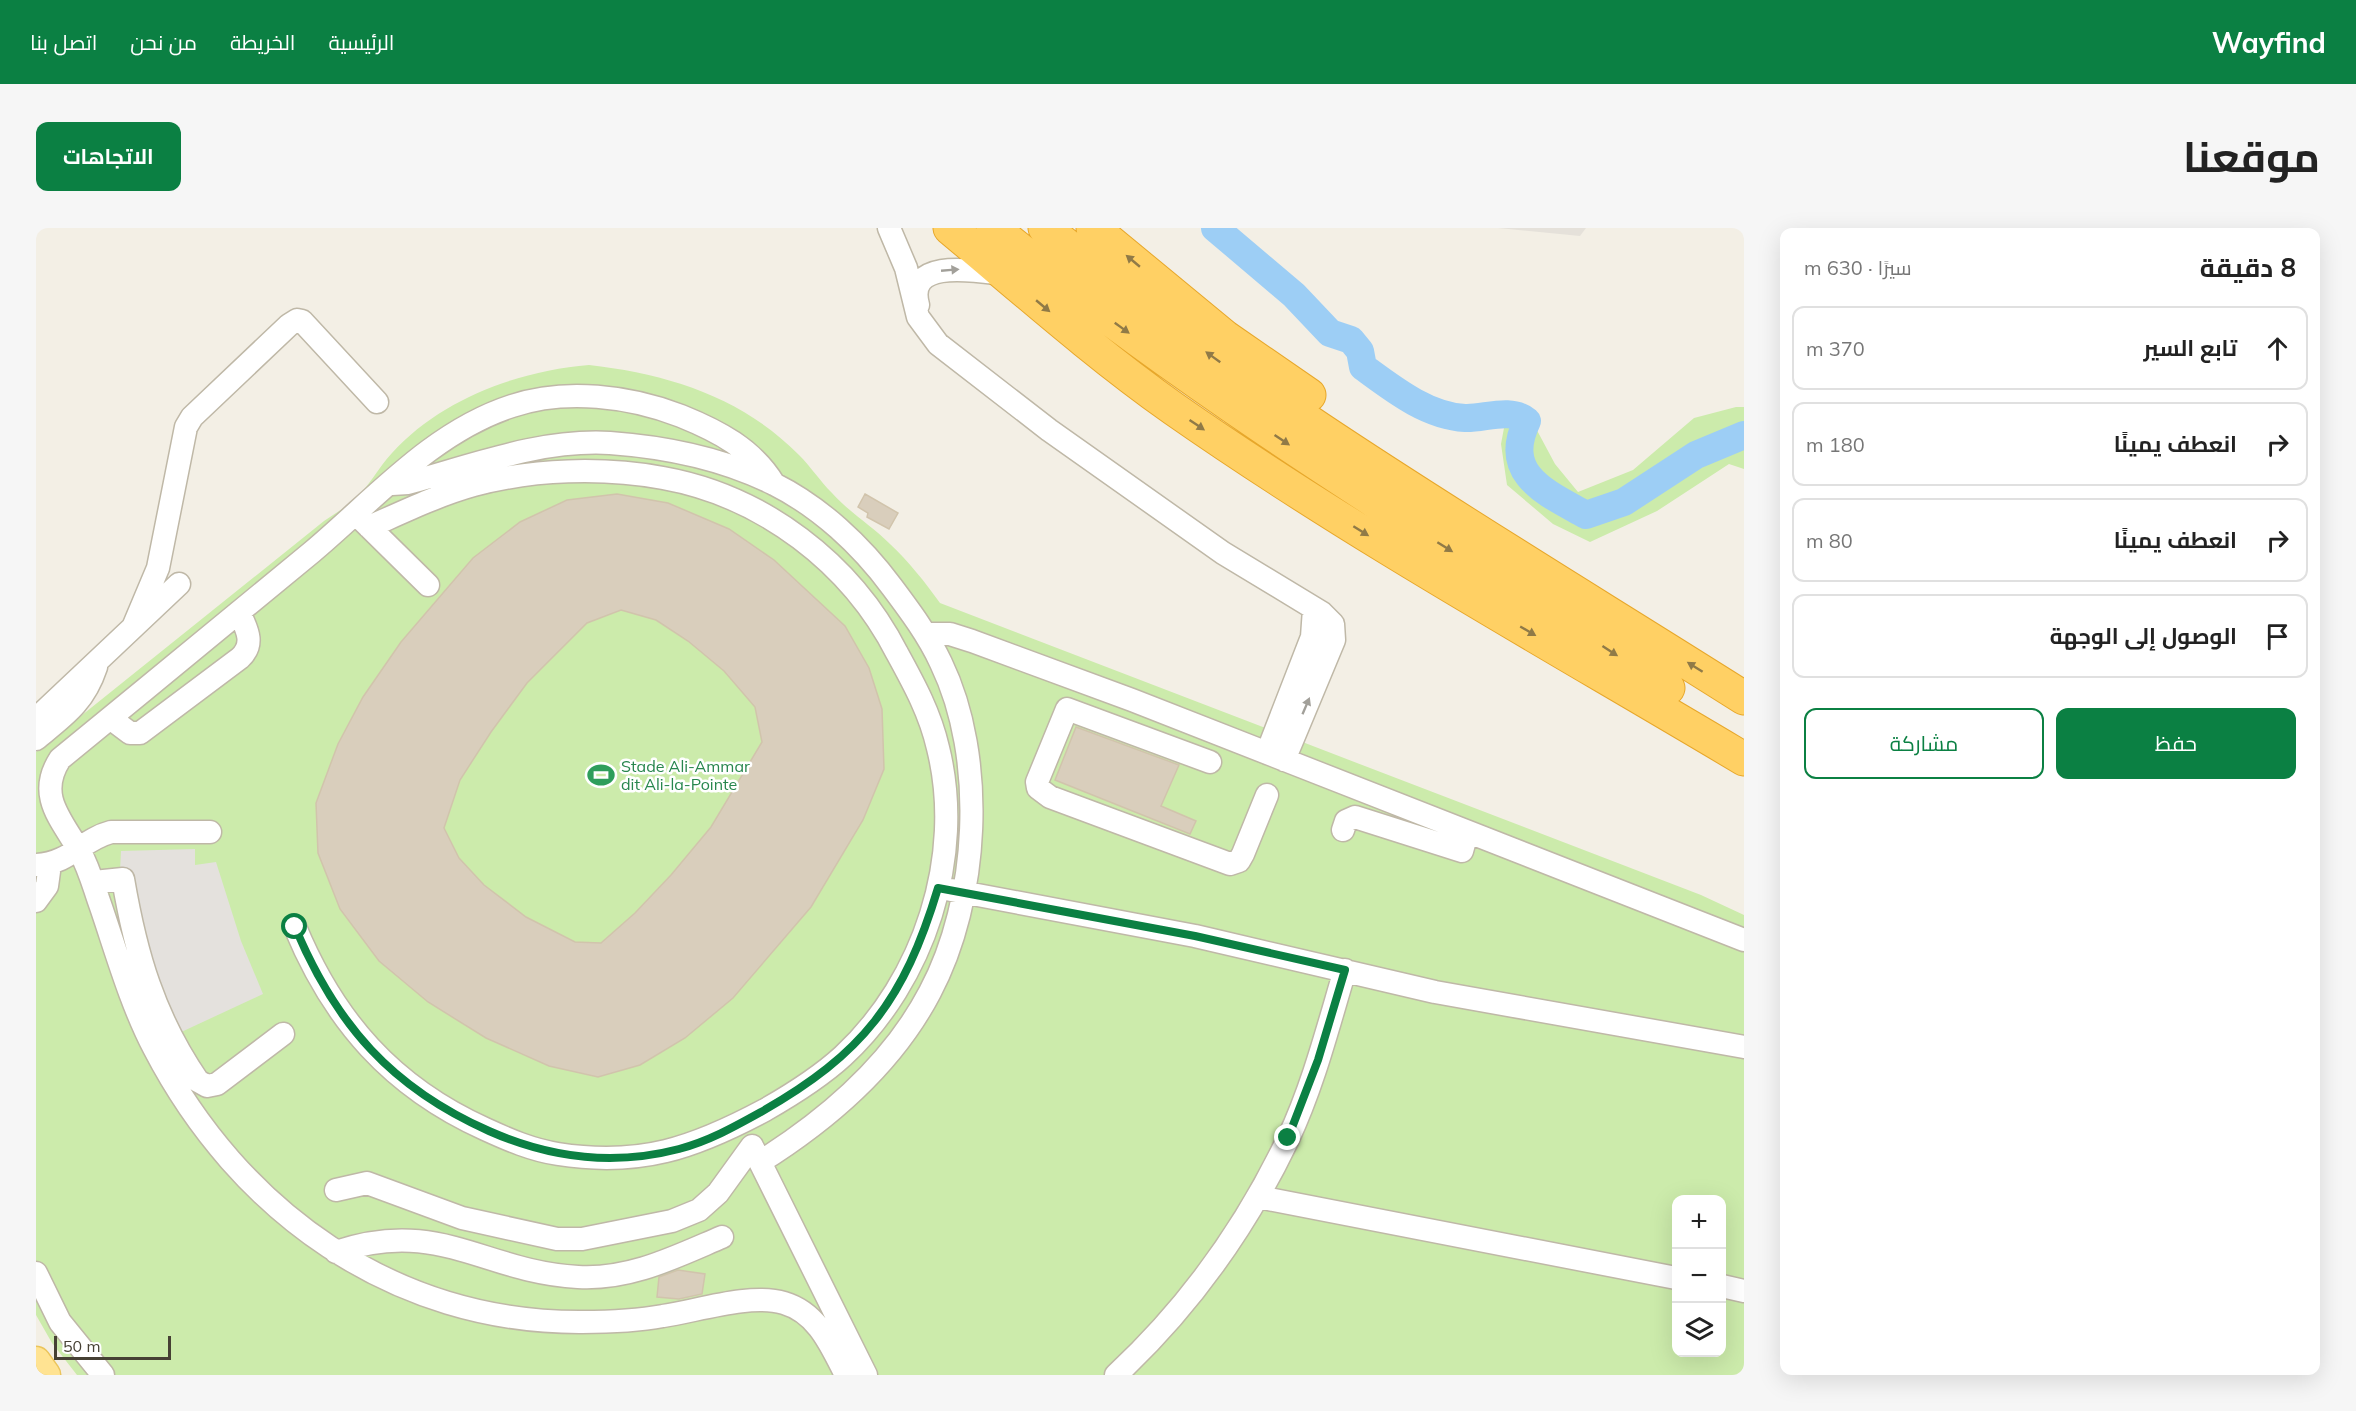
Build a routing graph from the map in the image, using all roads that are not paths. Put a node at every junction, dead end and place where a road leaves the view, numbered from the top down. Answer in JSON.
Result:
{"nodes":[{"id":1,"x":889,"y":228,"type":"edge"},
{"id":2,"x":950,"y":228,"type":"edge"},
{"id":3,"x":993,"y":228,"type":"edge"},
{"id":4,"x":1045,"y":228,"type":"edge"},
{"id":5,"x":1093,"y":228,"type":"edge"},
{"id":6,"x":1006,"y":275,"type":"junction"},
{"id":7,"x":923,"y":327,"type":"junction"},
{"id":8,"x":377,"y":402,"type":"dead end"},
{"id":9,"x":392,"y":484,"type":"junction"},
{"id":10,"x":774,"y":484,"type":"junction"},
{"id":11,"x":363,"y":520,"type":"junction"},
{"id":12,"x":179,"y":584,"type":"dead end"},
{"id":13,"x":428,"y":585,"type":"dead end"},
{"id":14,"x":1566,"y":585,"type":"junction"},
{"id":15,"x":239,"y":612,"type":"junction"},
{"id":16,"x":134,"y":625,"type":"junction"},
{"id":17,"x":926,"y":634,"type":"junction"},
{"id":18,"x":900,"y":658,"type":"junction"},
{"id":19,"x":98,"y":660,"type":"junction"},
{"id":20,"x":942,"y":664,"type":"junction"},
{"id":21,"x":1744,"y":699,"type":"edge"},
{"id":22,"x":110,"y":718,"type":"junction"},
{"id":23,"x":36,"y":719,"type":"edge"},
{"id":24,"x":1744,"y":737,"type":"edge"},
{"id":25,"x":36,"y":739,"type":"edge"},
{"id":26,"x":1275,"y":756,"type":"junction"},
{"id":27,"x":1744,"y":759,"type":"edge"},
{"id":28,"x":1210,"y":762,"type":"dead end"},
{"id":29,"x":1267,"y":795,"type":"dead end"},
{"id":30,"x":41,"y":806,"type":"edge"},
{"id":31,"x":1343,"y":831,"type":"dead end"},
{"id":32,"x":210,"y":832,"type":"dead end"},
{"id":33,"x":1467,"y":833,"type":"junction"},
{"id":34,"x":80,"y":851,"type":"junction"},
{"id":35,"x":43,"y":865,"type":"edge"},
{"id":36,"x":94,"y":882,"type":"junction"},
{"id":37,"x":938,"y":888,"type":"junction"},
{"id":38,"x":966,"y":892,"type":"junction"},
{"id":39,"x":36,"y":901,"type":"edge"},
{"id":40,"x":295,"y":927,"type":"dead end"},
{"id":41,"x":1744,"y":940,"type":"edge"},
{"id":42,"x":1345,"y":970,"type":"junction"},
{"id":43,"x":283,"y":1034,"type":"dead end"},
{"id":44,"x":1744,"y":1047,"type":"edge"},
{"id":45,"x":742,"y":1124,"type":"junction"},
{"id":46,"x":756,"y":1154,"type":"junction"},
{"id":47,"x":336,"y":1190,"type":"dead end"},
{"id":48,"x":1258,"y":1197,"type":"junction"},
{"id":49,"x":722,"y":1237,"type":"dead end"},
{"id":50,"x":336,"y":1252,"type":"junction"},
{"id":51,"x":36,"y":1273,"type":"edge"},
{"id":52,"x":1672,"y":1277,"type":"edge"},
{"id":53,"x":1726,"y":1287,"type":"edge"},
{"id":54,"x":1744,"y":1291,"type":"edge"},
{"id":55,"x":36,"y":1361,"type":"edge"},
{"id":56,"x":46,"y":1375,"type":"edge"},
{"id":57,"x":103,"y":1375,"type":"edge"},
{"id":58,"x":846,"y":1375,"type":"edge"},
{"id":59,"x":867,"y":1375,"type":"edge"},
{"id":60,"x":1116,"y":1375,"type":"edge"}],
"edges":[{"from":1,"to":7,"type":"street"},
{"from":2,"to":6,"type":"highway"},
{"from":3,"to":24,"type":"highway","one_way":true},
{"from":14,"to":4,"type":"highway","one_way":true},
{"from":14,"to":5,"type":"highway","one_way":true},
{"from":7,"to":6,"type":"street","one_way":true},
{"from":6,"to":27,"type":"highway","one_way":true},
{"from":7,"to":26,"type":"street"},
{"from":8,"to":16,"type":"street"},
{"from":9,"to":10,"type":"street"},
{"from":9,"to":10,"type":"street"},
{"from":9,"to":11,"type":"street"},
{"from":10,"to":17,"type":"street"},
{"from":11,"to":13,"type":"street"},
{"from":11,"to":15,"type":"street"},
{"from":11,"to":18,"type":"street"},
{"from":12,"to":16,"type":"street"},
{"from":21,"to":14,"type":"highway","one_way":true},
{"from":15,"to":22,"type":"street"},
{"from":15,"to":22,"type":"street"},
{"from":16,"to":19,"type":"street"},
{"from":17,"to":20,"type":"street"},
{"from":17,"to":26,"type":"street"},
{"from":18,"to":20,"type":"street"},
{"from":18,"to":37,"type":"street"},
{"from":19,"to":23,"type":"street"},
{"from":19,"to":25,"type":"street"},
{"from":20,"to":38,"type":"street"},
{"from":22,"to":30,"type":"street"},
{"from":26,"to":33,"type":"street"},
{"from":28,"to":29,"type":"street"},
{"from":30,"to":34,"type":"street"},
{"from":31,"to":33,"type":"street"},
{"from":32,"to":34,"type":"street"},
{"from":33,"to":41,"type":"street"},
{"from":34,"to":35,"type":"street"},
{"from":34,"to":36,"type":"street"},
{"from":35,"to":39,"type":"street"},
{"from":36,"to":43,"type":"street"},
{"from":36,"to":50,"type":"street"},
{"from":37,"to":38,"type":"street"},
{"from":37,"to":45,"type":"street"},
{"from":38,"to":42,"type":"street"},
{"from":38,"to":46,"type":"street"},
{"from":40,"to":45,"type":"street"},
{"from":42,"to":44,"type":"street"},
{"from":42,"to":48,"type":"street"},
{"from":45,"to":46,"type":"street"},
{"from":46,"to":47,"type":"street"},
{"from":46,"to":59,"type":"street"},
{"from":48,"to":52,"type":"street"},
{"from":48,"to":60,"type":"street"},
{"from":49,"to":50,"type":"street"},
{"from":50,"to":58,"type":"street"},
{"from":51,"to":57,"type":"street"},
{"from":53,"to":54,"type":"street"},
{"from":55,"to":56,"type":"main road"}]}
